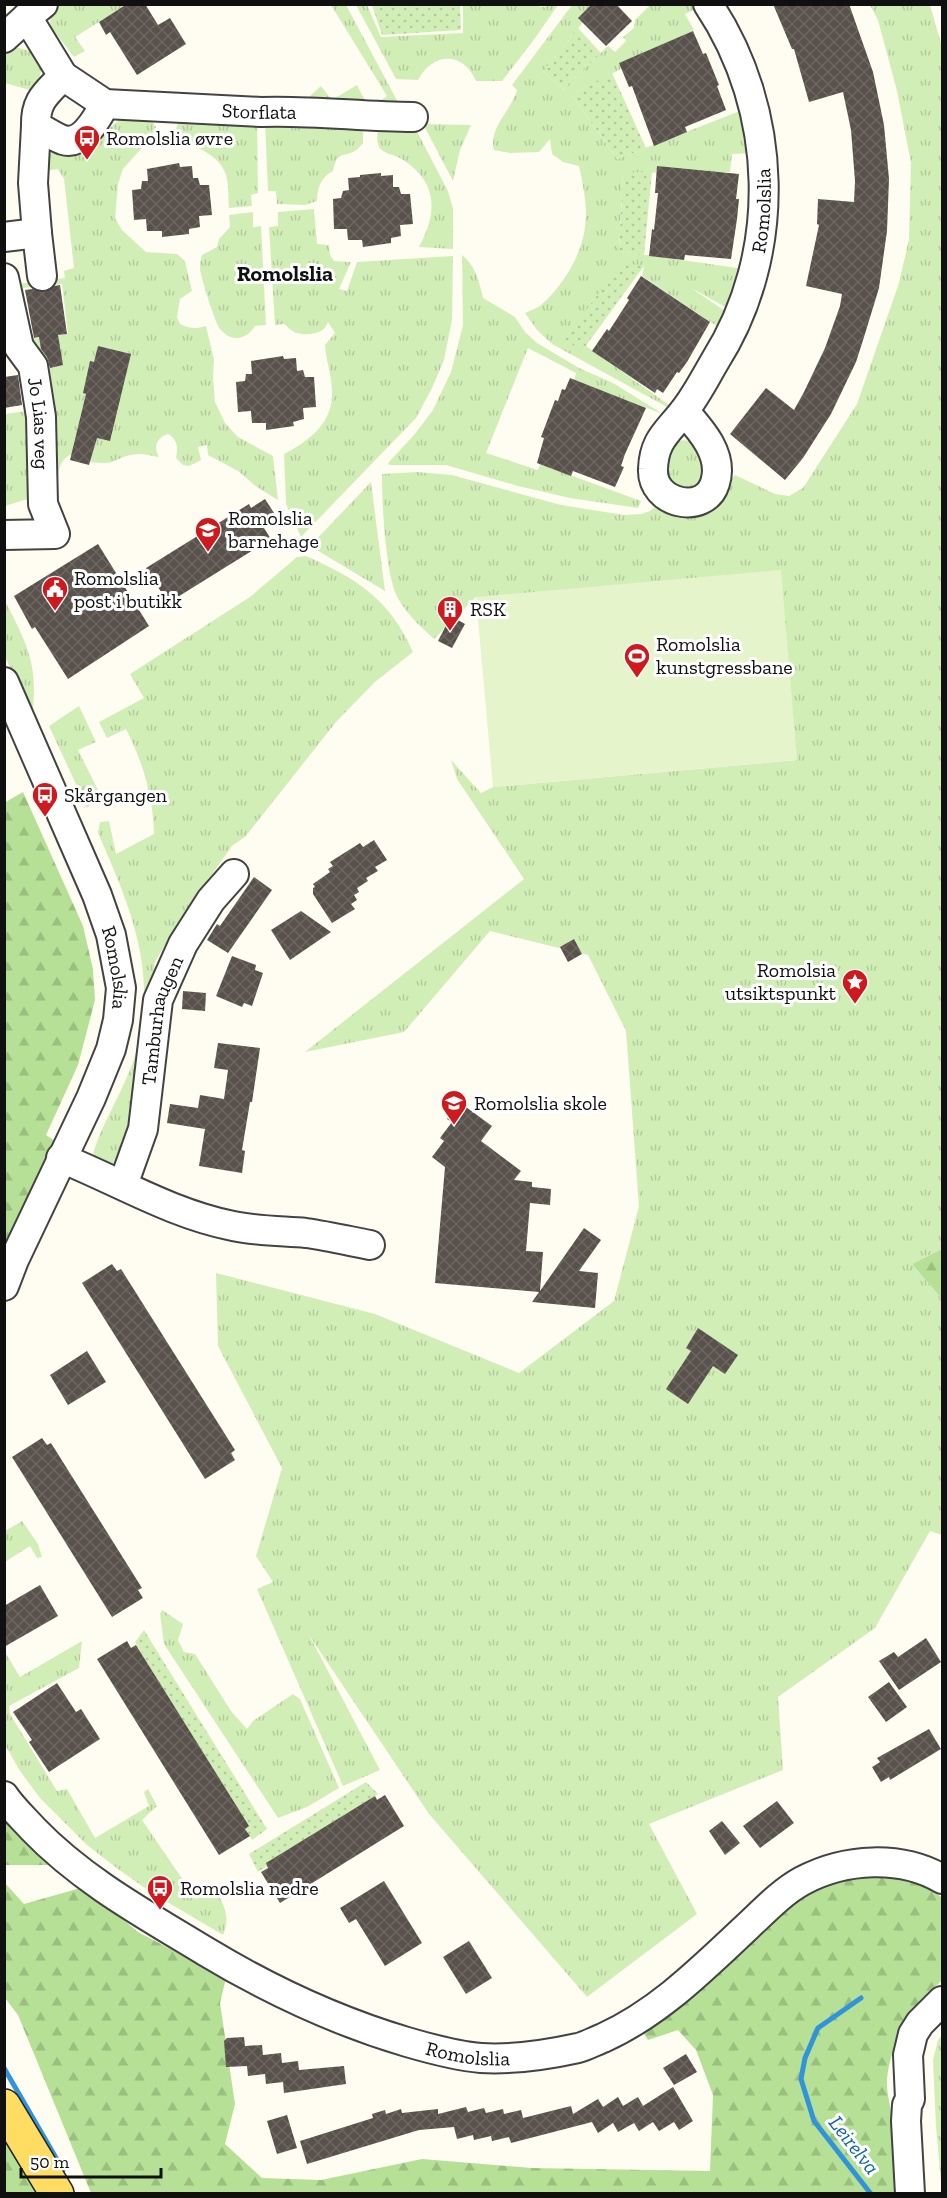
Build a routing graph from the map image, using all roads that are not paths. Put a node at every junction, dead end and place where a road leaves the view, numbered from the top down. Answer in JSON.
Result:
{"nodes":[{"id":1,"x":708,"y":4,"type":"edge"},
{"id":2,"x":35,"y":10,"type":"edge"},
{"id":3,"x":4,"y":38,"type":"edge"},
{"id":4,"x":63,"y":76,"type":"junction"},
{"id":5,"x":105,"y":104,"type":"junction"},
{"id":6,"x":413,"y":117,"type":"dead end"},
{"id":7,"x":36,"y":126,"type":"junction"},
{"id":8,"x":37,"y":232,"type":"junction"},
{"id":9,"x":4,"y":237,"type":"edge"},
{"id":10,"x":42,"y":276,"type":"dead end"},
{"id":11,"x":4,"y":278,"type":"edge"},
{"id":12,"x":12,"y":348,"type":"edge"},
{"id":13,"x":684,"y":411,"type":"dead end"},
{"id":14,"x":4,"y":536,"type":"edge"},
{"id":15,"x":4,"y":682,"type":"edge"},
{"id":16,"x":234,"y":874,"type":"dead end"},
{"id":17,"x":61,"y":1158,"type":"junction"},
{"id":18,"x":123,"y":1185,"type":"junction"},
{"id":19,"x":370,"y":1245,"type":"dead end"},
{"id":20,"x":4,"y":1286,"type":"edge"},
{"id":21,"x":4,"y":1796,"type":"edge"},
{"id":22,"x":942,"y":1879,"type":"edge"},
{"id":23,"x":942,"y":2001,"type":"edge"},
{"id":24,"x":910,"y":2099,"type":"junction"},
{"id":25,"x":4,"y":2106,"type":"edge"},
{"id":26,"x":57,"y":2193,"type":"edge"},
{"id":27,"x":910,"y":2193,"type":"edge"},
{"id":28,"x":921,"y":2193,"type":"edge"}],
"edges":[{"from":1,"to":13,"type":"street","name":"Romolslia"},
{"from":2,"to":3,"type":"street"},
{"from":2,"to":4,"type":"street"},
{"from":4,"to":5,"type":"street"},
{"from":4,"to":7,"type":"street"},
{"from":5,"to":6,"type":"street","name":"Storflata"},
{"from":5,"to":7,"type":"street"},
{"from":7,"to":8,"type":"street"},
{"from":8,"to":9,"type":"street"},
{"from":8,"to":10,"type":"street"},
{"from":11,"to":12,"type":"street","name":"Jo Lias veg"},
{"from":12,"to":14,"type":"street","name":"Jo Lias veg"},
{"from":15,"to":17,"type":"street","name":"Romolslia"},
{"from":16,"to":18,"type":"street","name":"Tamburhaugen"},
{"from":17,"to":18,"type":"street"},
{"from":17,"to":20,"type":"street","name":"Romolslia"},
{"from":18,"to":19,"type":"street"},
{"from":21,"to":22,"type":"street","name":"Romolslia"},
{"from":23,"to":24,"type":"street"},
{"from":24,"to":27,"type":"street"},
{"from":24,"to":28,"type":"street"},
{"from":25,"to":26,"type":"main road"}]}
